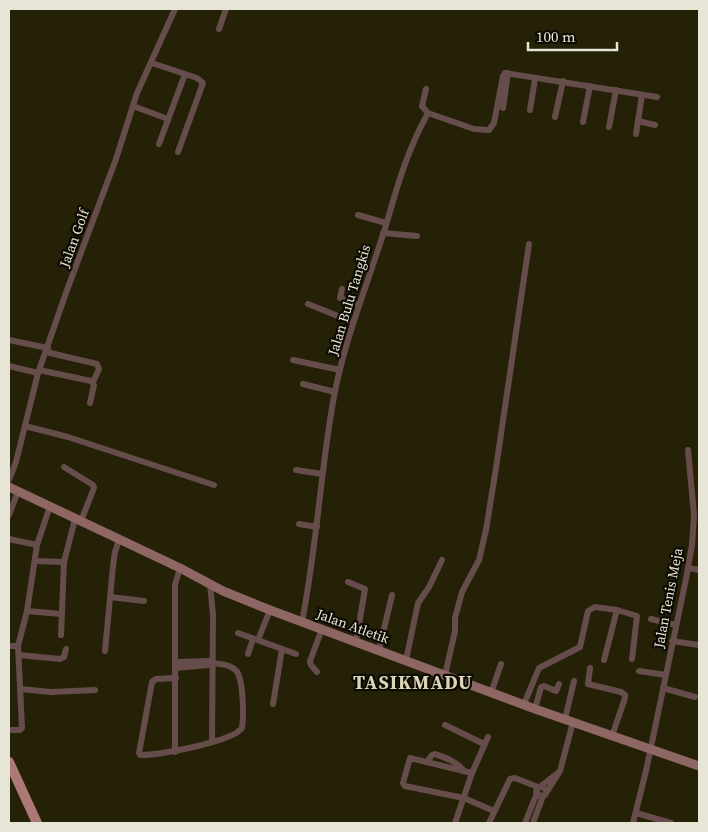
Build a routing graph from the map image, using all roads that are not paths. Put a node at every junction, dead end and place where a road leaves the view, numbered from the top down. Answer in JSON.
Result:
{"nodes":[{"id":1,"x":175,"y":9,"type":"edge"},
{"id":2,"x":226,"y":9,"type":"edge"},
{"id":3,"x":219,"y":29,"type":"dead end"},
{"id":4,"x":152,"y":63,"type":"junction"},
{"id":5,"x":184,"y":74,"type":"junction"},
{"id":6,"x":505,"y":75,"type":"junction"},
{"id":7,"x":535,"y":79,"type":"junction"},
{"id":8,"x":563,"y":82,"type":"junction"},
{"id":9,"x":590,"y":86,"type":"junction"},
{"id":10,"x":426,"y":89,"type":"dead end"},
{"id":11,"x":616,"y":90,"type":"junction"},
{"id":12,"x":642,"y":95,"type":"junction"},
{"id":13,"x":657,"y":97,"type":"dead end"},
{"id":14,"x":133,"y":106,"type":"junction"},
{"id":15,"x":503,"y":108,"type":"dead end"},
{"id":16,"x":530,"y":110,"type":"dead end"},
{"id":17,"x":428,"y":113,"type":"junction"},
{"id":18,"x":555,"y":117,"type":"dead end"},
{"id":19,"x":168,"y":119,"type":"junction"},
{"id":20,"x":638,"y":120,"type":"junction"},
{"id":21,"x":583,"y":122,"type":"dead end"},
{"id":22,"x":655,"y":125,"type":"dead end"},
{"id":23,"x":609,"y":127,"type":"dead end"},
{"id":24,"x":636,"y":134,"type":"dead end"},
{"id":25,"x":159,"y":144,"type":"dead end"},
{"id":26,"x":178,"y":152,"type":"dead end"},
{"id":27,"x":358,"y":215,"type":"dead end"},
{"id":28,"x":386,"y":223,"type":"junction"},
{"id":29,"x":383,"y":233,"type":"junction"},
{"id":30,"x":417,"y":236,"type":"dead end"},
{"id":31,"x":529,"y":244,"type":"dead end"},
{"id":32,"x":342,"y":288,"type":"dead end"},
{"id":33,"x":308,"y":304,"type":"dead end"},
{"id":34,"x":359,"y":305,"type":"junction"},
{"id":35,"x":353,"y":322,"type":"junction"},
{"id":36,"x":9,"y":340,"type":"edge"},
{"id":37,"x":47,"y":350,"type":"junction"},
{"id":38,"x":293,"y":360,"type":"dead end"},
{"id":39,"x":9,"y":366,"type":"edge"},
{"id":40,"x":340,"y":370,"type":"junction"},
{"id":41,"x":39,"y":372,"type":"junction"},
{"id":42,"x":93,"y":382,"type":"junction"},
{"id":43,"x":303,"y":384,"type":"dead end"},
{"id":44,"x":335,"y":392,"type":"junction"},
{"id":45,"x":90,"y":403,"type":"dead end"},
{"id":46,"x":25,"y":426,"type":"junction"},
{"id":47,"x":688,"y":450,"type":"dead end"},
{"id":48,"x":64,"y":467,"type":"dead end"},
{"id":49,"x":296,"y":470,"type":"dead end"},
{"id":50,"x":322,"y":474,"type":"junction"},
{"id":51,"x":9,"y":480,"type":"edge"},
{"id":52,"x":214,"y":485,"type":"dead end"},
{"id":53,"x":9,"y":487,"type":"edge"},
{"id":54,"x":696,"y":489,"type":"edge"},
{"id":55,"x":18,"y":491,"type":"junction"},
{"id":56,"x":50,"y":506,"type":"junction"},
{"id":57,"x":9,"y":515,"type":"edge"},
{"id":58,"x":78,"y":520,"type":"junction"},
{"id":59,"x":299,"y":524,"type":"dead end"},
{"id":60,"x":317,"y":527,"type":"junction"},
{"id":61,"x":9,"y":539,"type":"edge"},
{"id":62,"x":119,"y":540,"type":"junction"},
{"id":63,"x":696,"y":540,"type":"edge"},
{"id":64,"x":37,"y":545,"type":"junction"},
{"id":65,"x":35,"y":560,"type":"junction"},
{"id":66,"x":442,"y":560,"type":"dead end"},
{"id":67,"x":64,"y":562,"type":"junction"},
{"id":68,"x":180,"y":568,"type":"junction"},
{"id":69,"x":688,"y":568,"type":"junction"},
{"id":70,"x":699,"y":570,"type":"edge"},
{"id":71,"x":348,"y":582,"type":"dead end"},
{"id":72,"x":210,"y":584,"type":"junction"},
{"id":73,"x":392,"y":595,"type":"dead end"},
{"id":74,"x":110,"y":597,"type":"junction"},
{"id":75,"x":144,"y":601,"type":"dead end"},
{"id":76,"x":270,"y":610,"type":"junction"},
{"id":77,"x":617,"y":610,"type":"junction"},
{"id":78,"x":27,"y":611,"type":"junction"},
{"id":79,"x":61,"y":614,"type":"junction"},
{"id":80,"x":651,"y":619,"type":"dead end"},
{"id":81,"x":302,"y":622,"type":"junction"},
{"id":82,"x":676,"y":625,"type":"junction"},
{"id":83,"x":322,"y":629,"type":"junction"},
{"id":84,"x":61,"y":634,"type":"dead end"},
{"id":85,"x":238,"y":634,"type":"dead end"},
{"id":86,"x":255,"y":640,"type":"junction"},
{"id":87,"x":356,"y":642,"type":"junction"},
{"id":88,"x":672,"y":642,"type":"junction"},
{"id":89,"x":699,"y":645,"type":"edge"},
{"id":90,"x":9,"y":646,"type":"edge"},
{"id":91,"x":18,"y":646,"type":"junction"},
{"id":92,"x":66,"y":649,"type":"dead end"},
{"id":93,"x":282,"y":649,"type":"junction"},
{"id":94,"x":379,"y":650,"type":"junction"},
{"id":95,"x":106,"y":651,"type":"dead end"},
{"id":96,"x":248,"y":654,"type":"dead end"},
{"id":97,"x":296,"y":654,"type":"dead end"},
{"id":98,"x":19,"y":655,"type":"junction"},
{"id":99,"x":632,"y":659,"type":"dead end"},
{"id":100,"x":406,"y":660,"type":"junction"},
{"id":101,"x":604,"y":660,"type":"dead end"},
{"id":102,"x":212,"y":663,"type":"junction"},
{"id":103,"x":501,"y":664,"type":"dead end"},
{"id":104,"x":176,"y":665,"type":"junction"},
{"id":105,"x":590,"y":668,"type":"dead end"},
{"id":106,"x":639,"y":671,"type":"dead end"},
{"id":107,"x":317,"y":672,"type":"dead end"},
{"id":108,"x":445,"y":675,"type":"junction"},
{"id":109,"x":666,"y":675,"type":"junction"},
{"id":110,"x":176,"y":678,"type":"junction"},
{"id":111,"x":574,"y":681,"type":"dead end"},
{"id":112,"x":559,"y":684,"type":"dead end"},
{"id":113,"x":663,"y":688,"type":"junction"},
{"id":114,"x":21,"y":689,"type":"junction"},
{"id":115,"x":94,"y":690,"type":"dead end"},
{"id":116,"x":491,"y":692,"type":"junction"},
{"id":117,"x":695,"y":697,"type":"dead end"},
{"id":118,"x":273,"y":704,"type":"dead end"},
{"id":119,"x":524,"y":704,"type":"junction"},
{"id":120,"x":534,"y":709,"type":"junction"},
{"id":121,"x":569,"y":721,"type":"junction"},
{"id":122,"x":445,"y":725,"type":"dead end"},
{"id":123,"x":9,"y":730,"type":"edge"},
{"id":124,"x":612,"y":736,"type":"junction"},
{"id":125,"x":488,"y":737,"type":"dead end"},
{"id":126,"x":212,"y":741,"type":"junction"},
{"id":127,"x":484,"y":744,"type":"junction"},
{"id":128,"x":650,"y":749,"type":"junction"},
{"id":129,"x":175,"y":752,"type":"junction"},
{"id":130,"x":9,"y":762,"type":"edge"},
{"id":131,"x":699,"y":766,"type":"edge"},
{"id":132,"x":472,"y":772,"type":"junction"},
{"id":133,"x":541,"y":791,"type":"junction"},
{"id":134,"x":464,"y":798,"type":"junction"},
{"id":135,"x":494,"y":811,"type":"junction"},
{"id":136,"x":636,"y":813,"type":"junction"},
{"id":137,"x":37,"y":823,"type":"edge"},
{"id":138,"x":455,"y":823,"type":"edge"},
{"id":139,"x":489,"y":823,"type":"edge"},
{"id":140,"x":525,"y":823,"type":"edge"},
{"id":141,"x":533,"y":823,"type":"edge"},
{"id":142,"x":633,"y":823,"type":"edge"},
{"id":143,"x":671,"y":823,"type":"edge"}],
"edges":[{"from":1,"to":4,"type":"street","name":"Jalan Golf"},
{"from":2,"to":3,"type":"street"},
{"from":4,"to":5,"type":"street"},
{"from":4,"to":14,"type":"street","name":"Jalan Golf"},
{"from":5,"to":19,"type":"street"},
{"from":5,"to":26,"type":"street"},
{"from":6,"to":7,"type":"street"},
{"from":6,"to":15,"type":"street"},
{"from":6,"to":17,"type":"street"},
{"from":7,"to":8,"type":"street"},
{"from":7,"to":16,"type":"street"},
{"from":8,"to":9,"type":"street"},
{"from":8,"to":18,"type":"street"},
{"from":9,"to":11,"type":"street"},
{"from":9,"to":21,"type":"street"},
{"from":10,"to":17,"type":"street"},
{"from":11,"to":12,"type":"street"},
{"from":11,"to":23,"type":"street"},
{"from":12,"to":13,"type":"street"},
{"from":12,"to":20,"type":"street"},
{"from":14,"to":19,"type":"street"},
{"from":14,"to":37,"type":"street","name":"Jalan Golf"},
{"from":17,"to":28,"type":"street","name":"Jalan Bulu Tangkis"},
{"from":19,"to":25,"type":"street"},
{"from":20,"to":22,"type":"street"},
{"from":20,"to":24,"type":"street"},
{"from":27,"to":28,"type":"street"},
{"from":28,"to":29,"type":"street","name":"Jalan Bulu Tangkis"},
{"from":29,"to":30,"type":"street"},
{"from":29,"to":34,"type":"street","name":"Jalan Bulu Tangkis"},
{"from":31,"to":108,"type":"street"},
{"from":32,"to":34,"type":"street"},
{"from":33,"to":35,"type":"street"},
{"from":34,"to":35,"type":"street","name":"Jalan Bulu Tangkis"},
{"from":35,"to":40,"type":"street","name":"Jalan Bulu Tangkis"},
{"from":36,"to":37,"type":"street"},
{"from":37,"to":41,"type":"street","name":"Jalan Golf"},
{"from":37,"to":42,"type":"street"},
{"from":38,"to":40,"type":"street"},
{"from":39,"to":41,"type":"street"},
{"from":40,"to":44,"type":"street","name":"Jalan Bulu Tangkis"},
{"from":41,"to":42,"type":"street"},
{"from":41,"to":46,"type":"street","name":"Jalan Golf"},
{"from":42,"to":45,"type":"street"},
{"from":43,"to":44,"type":"street"},
{"from":44,"to":50,"type":"street","name":"Jalan Bulu Tangkis"},
{"from":46,"to":51,"type":"street","name":"Jalan Golf"},
{"from":46,"to":52,"type":"street"},
{"from":47,"to":54,"type":"street","name":"Jalan Tenis Meja"},
{"from":48,"to":58,"type":"street"},
{"from":49,"to":50,"type":"street"},
{"from":50,"to":60,"type":"street","name":"Jalan Bulu Tangkis"},
{"from":53,"to":55,"type":"street","name":"Jalan Atletik"},
{"from":54,"to":63,"type":"street","name":"Jalan Tenis Meja"},
{"from":55,"to":56,"type":"street","name":"Jalan Atletik"},
{"from":55,"to":57,"type":"street"},
{"from":56,"to":58,"type":"street","name":"Jalan Atletik"},
{"from":56,"to":64,"type":"street"},
{"from":58,"to":62,"type":"street","name":"Jalan Atletik"},
{"from":58,"to":67,"type":"street"},
{"from":59,"to":60,"type":"street"},
{"from":60,"to":81,"type":"street","name":"Jalan Bulu Tangkis"},
{"from":61,"to":64,"type":"street"},
{"from":62,"to":68,"type":"street","name":"Jalan Atletik"},
{"from":62,"to":74,"type":"street"},
{"from":63,"to":69,"type":"street","name":"Jalan Tenis Meja"},
{"from":64,"to":65,"type":"street"},
{"from":65,"to":67,"type":"street"},
{"from":65,"to":78,"type":"street"},
{"from":66,"to":100,"type":"street"},
{"from":67,"to":79,"type":"street"},
{"from":68,"to":72,"type":"street","name":"Jalan Atletik"},
{"from":68,"to":104,"type":"street"},
{"from":69,"to":70,"type":"street"},
{"from":69,"to":82,"type":"street","name":"Jalan Tenis Meja"},
{"from":71,"to":87,"type":"street"},
{"from":72,"to":76,"type":"street","name":"Jalan Atletik"},
{"from":72,"to":102,"type":"street"},
{"from":73,"to":94,"type":"street"},
{"from":74,"to":75,"type":"street"},
{"from":74,"to":95,"type":"street"},
{"from":76,"to":81,"type":"street","name":"Jalan Atletik"},
{"from":76,"to":86,"type":"street"},
{"from":77,"to":99,"type":"street"},
{"from":77,"to":101,"type":"street"},
{"from":77,"to":119,"type":"street"},
{"from":78,"to":79,"type":"street"},
{"from":78,"to":91,"type":"street"},
{"from":79,"to":84,"type":"street"},
{"from":80,"to":82,"type":"street"},
{"from":81,"to":83,"type":"street","name":"Jalan Atletik"},
{"from":82,"to":88,"type":"street","name":"Jalan Tenis Meja"},
{"from":83,"to":87,"type":"street","name":"Jalan Atletik"},
{"from":83,"to":107,"type":"street"},
{"from":85,"to":86,"type":"street"},
{"from":86,"to":93,"type":"street"},
{"from":86,"to":96,"type":"street"},
{"from":87,"to":94,"type":"street","name":"Jalan Atletik"},
{"from":88,"to":89,"type":"street"},
{"from":88,"to":109,"type":"street","name":"Jalan Tenis Meja"},
{"from":90,"to":91,"type":"street"},
{"from":91,"to":98,"type":"street"},
{"from":92,"to":98,"type":"street"},
{"from":93,"to":97,"type":"street"},
{"from":93,"to":118,"type":"street"},
{"from":94,"to":100,"type":"street","name":"Jalan Atletik"},
{"from":98,"to":114,"type":"street"},
{"from":100,"to":108,"type":"street","name":"Jalan Atletik"},
{"from":102,"to":104,"type":"street"},
{"from":102,"to":126,"type":"street"},
{"from":102,"to":126,"type":"street"},
{"from":103,"to":116,"type":"street"},
{"from":104,"to":110,"type":"street"},
{"from":105,"to":124,"type":"street"},
{"from":106,"to":109,"type":"street"},
{"from":108,"to":116,"type":"street","name":"Jalan Atletik"},
{"from":109,"to":113,"type":"street","name":"Jalan Tenis Meja"},
{"from":110,"to":129,"type":"street"},
{"from":110,"to":129,"type":"street"},
{"from":111,"to":121,"type":"street"},
{"from":112,"to":120,"type":"street"},
{"from":113,"to":117,"type":"street"},
{"from":113,"to":128,"type":"street","name":"Jalan Tenis Meja"},
{"from":114,"to":115,"type":"street"},
{"from":114,"to":123,"type":"street"},
{"from":116,"to":119,"type":"street","name":"Jalan Atletik"},
{"from":119,"to":120,"type":"street","name":"Jalan Atletik"},
{"from":120,"to":121,"type":"street","name":"Jalan Atletik"},
{"from":121,"to":124,"type":"street","name":"Jalan Atletik"},
{"from":121,"to":133,"type":"street"},
{"from":122,"to":127,"type":"street"},
{"from":124,"to":128,"type":"street","name":"Jalan Atletik"},
{"from":125,"to":127,"type":"street"},
{"from":126,"to":129,"type":"street"},
{"from":127,"to":132,"type":"street"},
{"from":128,"to":131,"type":"street","name":"Jalan Atletik"},
{"from":128,"to":136,"type":"street","name":"Jalan Tenis Meja"},
{"from":130,"to":137,"type":"main road"},
{"from":132,"to":134,"type":"street"},
{"from":132,"to":134,"type":"street"},
{"from":133,"to":135,"type":"street"},
{"from":133,"to":140,"type":"street"},
{"from":133,"to":141,"type":"street"},
{"from":134,"to":135,"type":"street"},
{"from":134,"to":138,"type":"street"},
{"from":135,"to":139,"type":"street"},
{"from":136,"to":142,"type":"street","name":"Jalan Tenis Meja"},
{"from":136,"to":143,"type":"street"}]}
